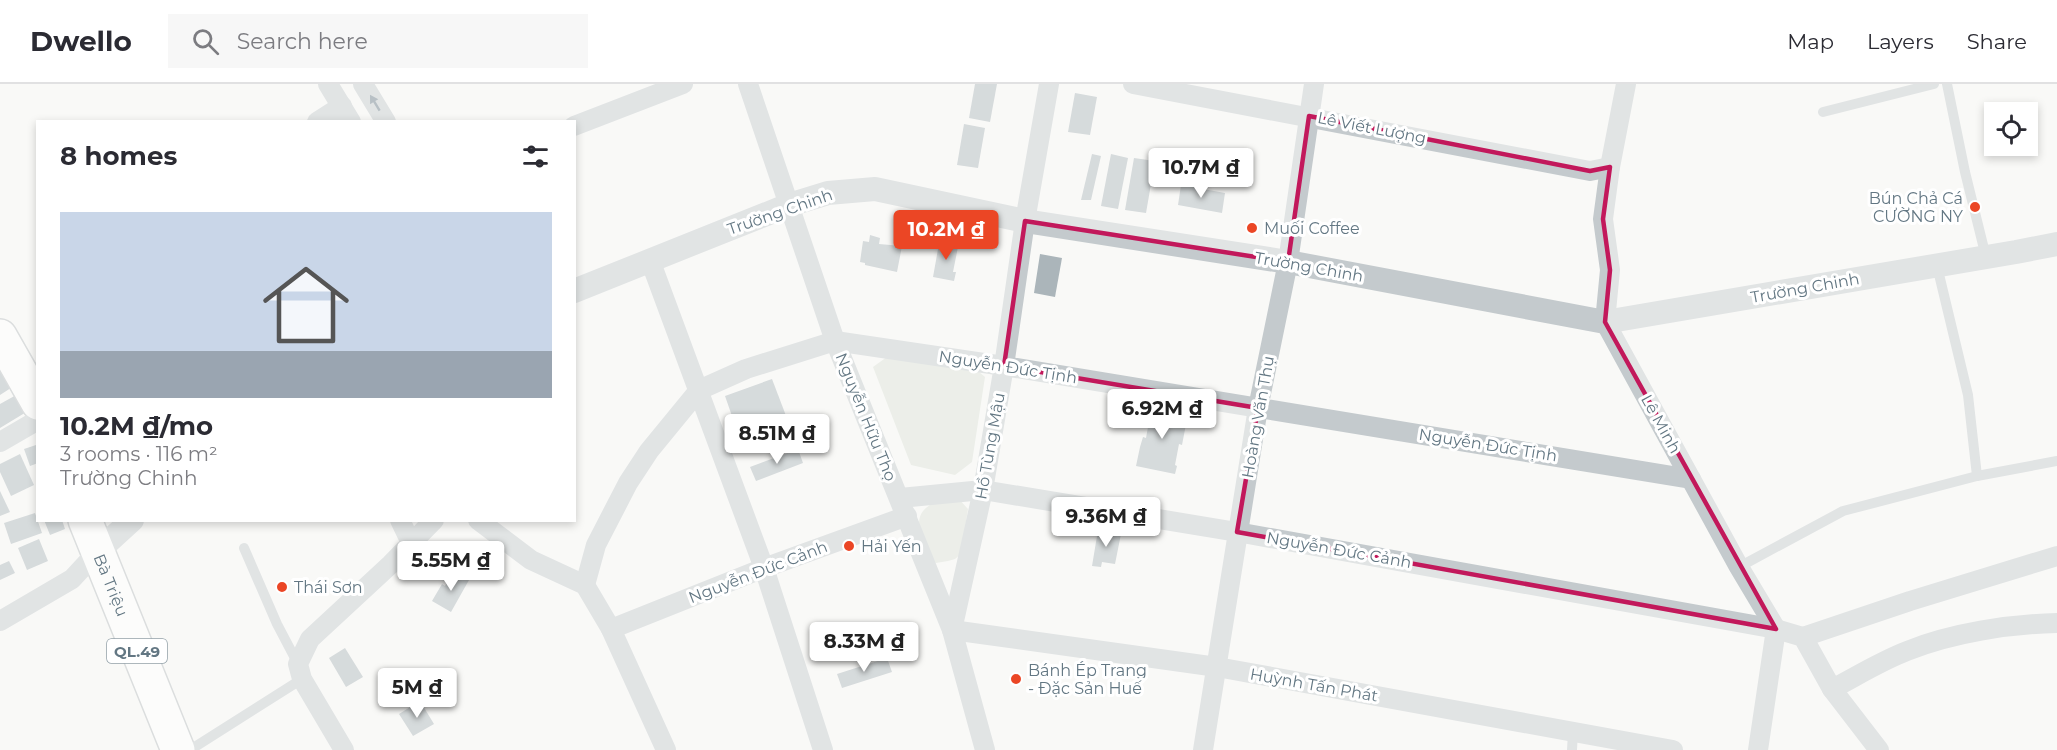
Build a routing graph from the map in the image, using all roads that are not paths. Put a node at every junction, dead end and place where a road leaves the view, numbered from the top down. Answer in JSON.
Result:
{"nodes":[{"id":1,"x":328,"y":84,"type":"edge"},
{"id":2,"x":363,"y":84,"type":"edge"},
{"id":3,"x":683,"y":84,"type":"edge"},
{"id":4,"x":748,"y":84,"type":"edge"},
{"id":5,"x":1049,"y":84,"type":"edge"},
{"id":6,"x":1133,"y":84,"type":"edge"},
{"id":7,"x":1314,"y":84,"type":"edge"},
{"id":8,"x":1626,"y":84,"type":"edge"},
{"id":9,"x":1934,"y":84,"type":"edge"},
{"id":10,"x":1947,"y":84,"type":"edge"},
{"id":11,"x":1893,"y":89,"type":"edge"},
{"id":12,"x":1823,"y":112,"type":"dead end"},
{"id":13,"x":347,"y":114,"type":"edge"},
{"id":14,"x":1309,"y":116,"type":"junction"},
{"id":15,"x":324,"y":120,"type":"edge"},
{"id":16,"x":385,"y":120,"type":"edge"},
{"id":17,"x":576,"y":125,"type":"edge"},
{"id":18,"x":1610,"y":167,"type":"junction"},
{"id":19,"x":789,"y":205,"type":"junction"},
{"id":20,"x":1025,"y":221,"type":"junction"},
{"id":21,"x":2057,"y":244,"type":"edge"},
{"id":22,"x":1986,"y":258,"type":"junction"},
{"id":23,"x":650,"y":260,"type":"junction"},
{"id":24,"x":1288,"y":262,"type":"junction"},
{"id":25,"x":1937,"y":266,"type":"junction"},
{"id":26,"x":576,"y":290,"type":"edge"},
{"id":27,"x":1605,"y":322,"type":"junction"},
{"id":28,"x":0,"y":336,"type":"edge"},
{"id":29,"x":835,"y":341,"type":"junction"},
{"id":30,"x":1004,"y":366,"type":"junction"},
{"id":31,"x":699,"y":390,"type":"junction"},
{"id":32,"x":36,"y":399,"type":"edge"},
{"id":33,"x":1258,"y":408,"type":"junction"},
{"id":34,"x":36,"y":421,"type":"edge"},
{"id":35,"x":0,"y":442,"type":"edge"},
{"id":36,"x":2057,"y":461,"type":"edge"},
{"id":37,"x":1977,"y":476,"type":"junction"},
{"id":38,"x":1691,"y":479,"type":"junction"},
{"id":39,"x":983,"y":490,"type":"junction"},
{"id":40,"x":903,"y":507,"type":"junction"},
{"id":41,"x":86,"y":522,"type":"edge"},
{"id":42,"x":130,"y":522,"type":"edge"},
{"id":43,"x":401,"y":522,"type":"edge"},
{"id":44,"x":432,"y":522,"type":"edge"},
{"id":45,"x":481,"y":522,"type":"edge"},
{"id":46,"x":1237,"y":532,"type":"junction"},
{"id":47,"x":411,"y":543,"type":"junction"},
{"id":48,"x":244,"y":548,"type":"dead end"},
{"id":49,"x":97,"y":552,"type":"junction"},
{"id":50,"x":2057,"y":556,"type":"edge"},
{"id":51,"x":1739,"y":567,"type":"junction"},
{"id":52,"x":764,"y":568,"type":"junction"},
{"id":53,"x":585,"y":585,"type":"junction"},
{"id":54,"x":0,"y":621,"type":"edge"},
{"id":55,"x":2057,"y":623,"type":"edge"},
{"id":56,"x":1776,"y":628,"type":"junction"},
{"id":57,"x":611,"y":629,"type":"junction"},
{"id":58,"x":952,"y":630,"type":"junction"},
{"id":59,"x":1803,"y":637,"type":"junction"},
{"id":60,"x":1217,"y":667,"type":"junction"},
{"id":61,"x":300,"y":672,"type":"junction"},
{"id":62,"x":1832,"y":689,"type":"junction"},
{"id":63,"x":1573,"y":741,"type":"edge"},
{"id":64,"x":178,"y":750,"type":"edge"},
{"id":65,"x":189,"y":750,"type":"edge"},
{"id":66,"x":345,"y":750,"type":"edge"},
{"id":67,"x":666,"y":750,"type":"edge"},
{"id":68,"x":823,"y":750,"type":"edge"},
{"id":69,"x":985,"y":750,"type":"edge"},
{"id":70,"x":1203,"y":750,"type":"edge"},
{"id":71,"x":1673,"y":750,"type":"edge"},
{"id":72,"x":1758,"y":750,"type":"edge"},
{"id":73,"x":1879,"y":750,"type":"edge"}],
"edges":[{"from":1,"to":13,"type":"street"},
{"from":16,"to":2,"type":"street","one_way":true},
{"from":3,"to":17,"type":"street"},
{"from":4,"to":19,"type":"street","name":"Nguyễn Hữu Thọ"},
{"from":5,"to":20,"type":"street","name":"Hồ Tùng Mậu"},
{"from":6,"to":14,"type":"street","name":"Lê Viết Lượng"},
{"from":7,"to":14,"type":"street","name":"Hoàng Văn Thụ"},
{"from":8,"to":18,"type":"street"},
{"from":9,"to":11,"type":"lane"},
{"from":10,"to":22,"type":"lane"},
{"from":11,"to":12,"type":"lane"},
{"from":13,"to":15,"type":"street"},
{"from":14,"to":18,"type":"street","name":"Lê Viết Lượng"},
{"from":14,"to":24,"type":"street","name":"Hoàng Văn Thụ"},
{"from":18,"to":27,"type":"street"},
{"from":19,"to":20,"type":"street","name":"Trường Chinh"},
{"from":19,"to":23,"type":"street","name":"Trường Chinh"},
{"from":19,"to":29,"type":"street","name":"Nguyễn Hữu Thọ"},
{"from":20,"to":24,"type":"street","name":"Trường Chinh"},
{"from":20,"to":30,"type":"street","name":"Hồ Tùng Mậu"},
{"from":21,"to":22,"type":"street","name":"Trường Chinh"},
{"from":22,"to":25,"type":"street","name":"Trường Chinh"},
{"from":23,"to":26,"type":"street","name":"Trường Chinh"},
{"from":23,"to":31,"type":"street"},
{"from":24,"to":27,"type":"street","name":"Trường Chinh"},
{"from":24,"to":33,"type":"street","name":"Hoàng Văn Thụ"},
{"from":25,"to":27,"type":"street","name":"Trường Chinh"},
{"from":25,"to":37,"type":"lane"},
{"from":27,"to":38,"type":"street","name":"Lê Minh"},
{"from":28,"to":32,"type":"highway"},
{"from":29,"to":30,"type":"street","name":"Nguyễn Đức Tịnh"},
{"from":29,"to":31,"type":"street","name":"Nguyễn Đức Tịnh"},
{"from":29,"to":40,"type":"street","name":"Nguyễn Hữu Thọ"},
{"from":30,"to":33,"type":"street","name":"Nguyễn Đức Tịnh"},
{"from":30,"to":39,"type":"street","name":"Hồ Tùng Mậu"},
{"from":31,"to":52,"type":"street"},
{"from":31,"to":53,"type":"street","name":"Nguyễn Đức Tịnh"},
{"from":33,"to":38,"type":"street","name":"Nguyễn Đức Tịnh"},
{"from":33,"to":46,"type":"street","name":"Hoàng Văn Thụ"},
{"from":34,"to":35,"type":"street"},
{"from":36,"to":37,"type":"lane"},
{"from":37,"to":51,"type":"lane"},
{"from":38,"to":51,"type":"street","name":"Lê Minh"},
{"from":39,"to":40,"type":"street","name":"Nguyễn Đức Cảnh"},
{"from":39,"to":46,"type":"street","name":"Nguyễn Đức Cảnh"},
{"from":39,"to":58,"type":"street","name":"Hồ Tùng Mậu"},
{"from":40,"to":52,"type":"street","name":"Nguyễn Đức Cảnh"},
{"from":40,"to":58,"type":"street","name":"Nguyễn Hữu Thọ"},
{"from":41,"to":49,"type":"highway","name":"Bà Triệu","number":"QL.49"},
{"from":42,"to":49,"type":"street"},
{"from":43,"to":47,"type":"street"},
{"from":44,"to":47,"type":"street"},
{"from":45,"to":53,"type":"street"},
{"from":46,"to":56,"type":"street","name":"Nguyễn Đức Cảnh"},
{"from":46,"to":60,"type":"street","name":"Hoàng Văn Thụ"},
{"from":47,"to":61,"type":"street"},
{"from":48,"to":61,"type":"lane"},
{"from":49,"to":54,"type":"street"},
{"from":49,"to":64,"type":"highway","name":"Bà Triệu","number":"QL.49"},
{"from":50,"to":59,"type":"street"},
{"from":51,"to":56,"type":"street","name":"Lê Minh"},
{"from":52,"to":57,"type":"street","name":"Nguyễn Đức Cảnh"},
{"from":52,"to":68,"type":"street"},
{"from":53,"to":57,"type":"street"},
{"from":55,"to":62,"type":"street"},
{"from":56,"to":59,"type":"street","name":"Nguyễn Đức Cảnh"},
{"from":56,"to":72,"type":"street"},
{"from":57,"to":67,"type":"street"},
{"from":58,"to":60,"type":"street","name":"Huỳnh Tấn Phát"},
{"from":58,"to":69,"type":"street","name":"Nguyễn Hữu Thọ"},
{"from":59,"to":62,"type":"street"},
{"from":60,"to":63,"type":"street","name":"Huỳnh Tấn Phát"},
{"from":60,"to":70,"type":"street","name":"Hoàng Văn Thụ"},
{"from":61,"to":65,"type":"lane"},
{"from":61,"to":66,"type":"street"},
{"from":62,"to":73,"type":"street"},
{"from":63,"to":71,"type":"street","name":"Huỳnh Tấn Phát"}]}
